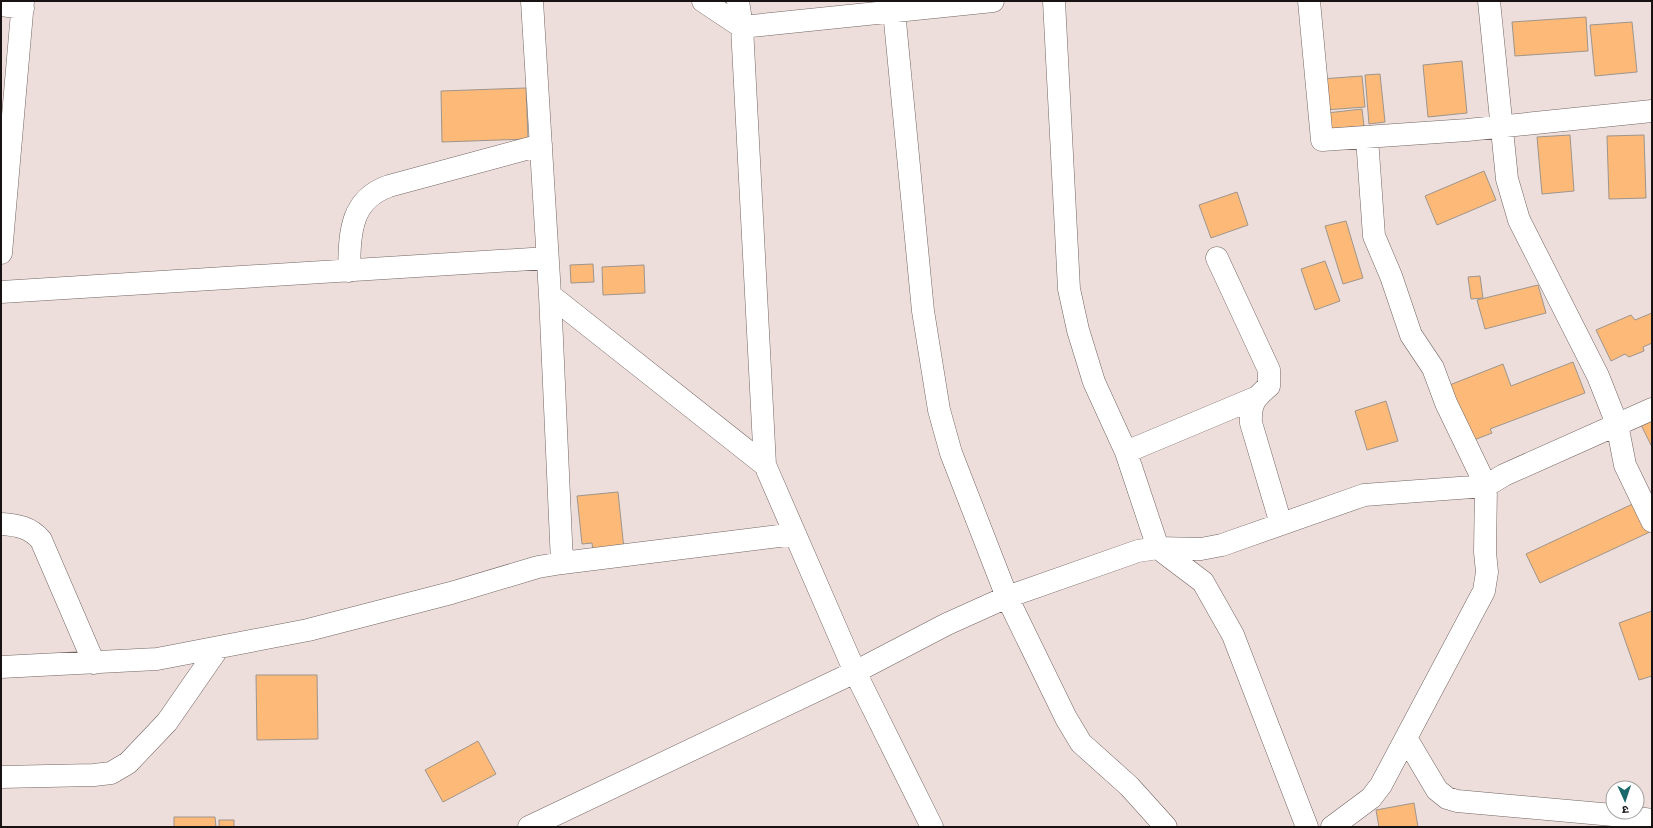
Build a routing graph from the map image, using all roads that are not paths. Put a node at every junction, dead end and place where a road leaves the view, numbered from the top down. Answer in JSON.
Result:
{"nodes":[{"id":1,"x":532,"y":1,"type":"edge"},
{"id":2,"x":703,"y":1,"type":"edge"},
{"id":3,"x":738,"y":1,"type":"edge"},
{"id":4,"x":993,"y":1,"type":"edge"},
{"id":5,"x":1054,"y":1,"type":"edge"},
{"id":6,"x":1309,"y":1,"type":"edge"},
{"id":7,"x":1489,"y":1,"type":"edge"},
{"id":8,"x":1,"y":5,"type":"edge"},
{"id":9,"x":23,"y":5,"type":"edge"},
{"id":10,"x":894,"y":11,"type":"junction"},
{"id":11,"x":742,"y":27,"type":"junction"},
{"id":12,"x":1652,"y":111,"type":"edge"},
{"id":13,"x":1501,"y":127,"type":"junction"},
{"id":14,"x":1367,"y":138,"type":"junction"},
{"id":15,"x":540,"y":145,"type":"junction"},
{"id":16,"x":1,"y":253,"type":"edge"},
{"id":17,"x":547,"y":258,"type":"junction"},
{"id":18,"x":1218,"y":258,"type":"dead end"},
{"id":19,"x":349,"y":271,"type":"junction"},
{"id":20,"x":1,"y":292,"type":"edge"},
{"id":21,"x":550,"y":295,"type":"junction"},
{"id":22,"x":1255,"y":398,"type":"junction"},
{"id":23,"x":1652,"y":409,"type":"edge"},
{"id":24,"x":1617,"y":424,"type":"junction"},
{"id":25,"x":1126,"y":452,"type":"junction"},
{"id":26,"x":765,"y":465,"type":"junction"},
{"id":27,"x":1486,"y":486,"type":"junction"},
{"id":28,"x":1652,"y":521,"type":"edge"},
{"id":29,"x":1,"y":524,"type":"edge"},
{"id":30,"x":1281,"y":524,"type":"junction"},
{"id":31,"x":795,"y":534,"type":"junction"},
{"id":32,"x":1158,"y":548,"type":"junction"},
{"id":33,"x":562,"y":563,"type":"junction"},
{"id":34,"x":1007,"y":597,"type":"junction"},
{"id":35,"x":219,"y":648,"type":"junction"},
{"id":36,"x":94,"y":663,"type":"junction"},
{"id":37,"x":1,"y":667,"type":"edge"},
{"id":38,"x":855,"y":672,"type":"junction"},
{"id":39,"x":1406,"y":738,"type":"junction"},
{"id":40,"x":1,"y":777,"type":"edge"},
{"id":41,"x":1652,"y":820,"type":"edge"},
{"id":42,"x":529,"y":827,"type":"edge"},
{"id":43,"x":932,"y":827,"type":"edge"},
{"id":44,"x":1166,"y":827,"type":"edge"},
{"id":45,"x":1307,"y":827,"type":"edge"},
{"id":46,"x":1332,"y":827,"type":"edge"}],
"edges":[{"from":1,"to":15,"type":"street"},
{"from":2,"to":11,"type":"street"},
{"from":3,"to":11,"type":"street"},
{"from":4,"to":10,"type":"street"},
{"from":5,"to":25,"type":"street"},
{"from":6,"to":14,"type":"street"},
{"from":7,"to":13,"type":"street"},
{"from":8,"to":9,"type":"street"},
{"from":9,"to":16,"type":"street"},
{"from":10,"to":11,"type":"street"},
{"from":10,"to":34,"type":"street"},
{"from":11,"to":26,"type":"street"},
{"from":12,"to":13,"type":"street"},
{"from":13,"to":14,"type":"street"},
{"from":13,"to":24,"type":"street"},
{"from":14,"to":27,"type":"street"},
{"from":15,"to":17,"type":"street"},
{"from":15,"to":19,"type":"street"},
{"from":17,"to":19,"type":"street"},
{"from":17,"to":21,"type":"street"},
{"from":18,"to":22,"type":"street"},
{"from":19,"to":20,"type":"street"},
{"from":21,"to":26,"type":"street"},
{"from":21,"to":33,"type":"street"},
{"from":22,"to":25,"type":"street"},
{"from":22,"to":30,"type":"street"},
{"from":23,"to":24,"type":"street"},
{"from":24,"to":27,"type":"street"},
{"from":24,"to":28,"type":"street"},
{"from":25,"to":32,"type":"street"},
{"from":26,"to":31,"type":"street"},
{"from":27,"to":30,"type":"street"},
{"from":27,"to":39,"type":"street"},
{"from":29,"to":36,"type":"street"},
{"from":30,"to":32,"type":"street"},
{"from":31,"to":33,"type":"street"},
{"from":31,"to":38,"type":"street"},
{"from":32,"to":34,"type":"street"},
{"from":32,"to":45,"type":"street"},
{"from":33,"to":35,"type":"street"},
{"from":34,"to":38,"type":"street"},
{"from":34,"to":44,"type":"street"},
{"from":35,"to":36,"type":"street"},
{"from":35,"to":40,"type":"street"},
{"from":36,"to":37,"type":"street"},
{"from":38,"to":42,"type":"street"},
{"from":38,"to":43,"type":"street"},
{"from":39,"to":41,"type":"street"},
{"from":39,"to":46,"type":"street"}]}
